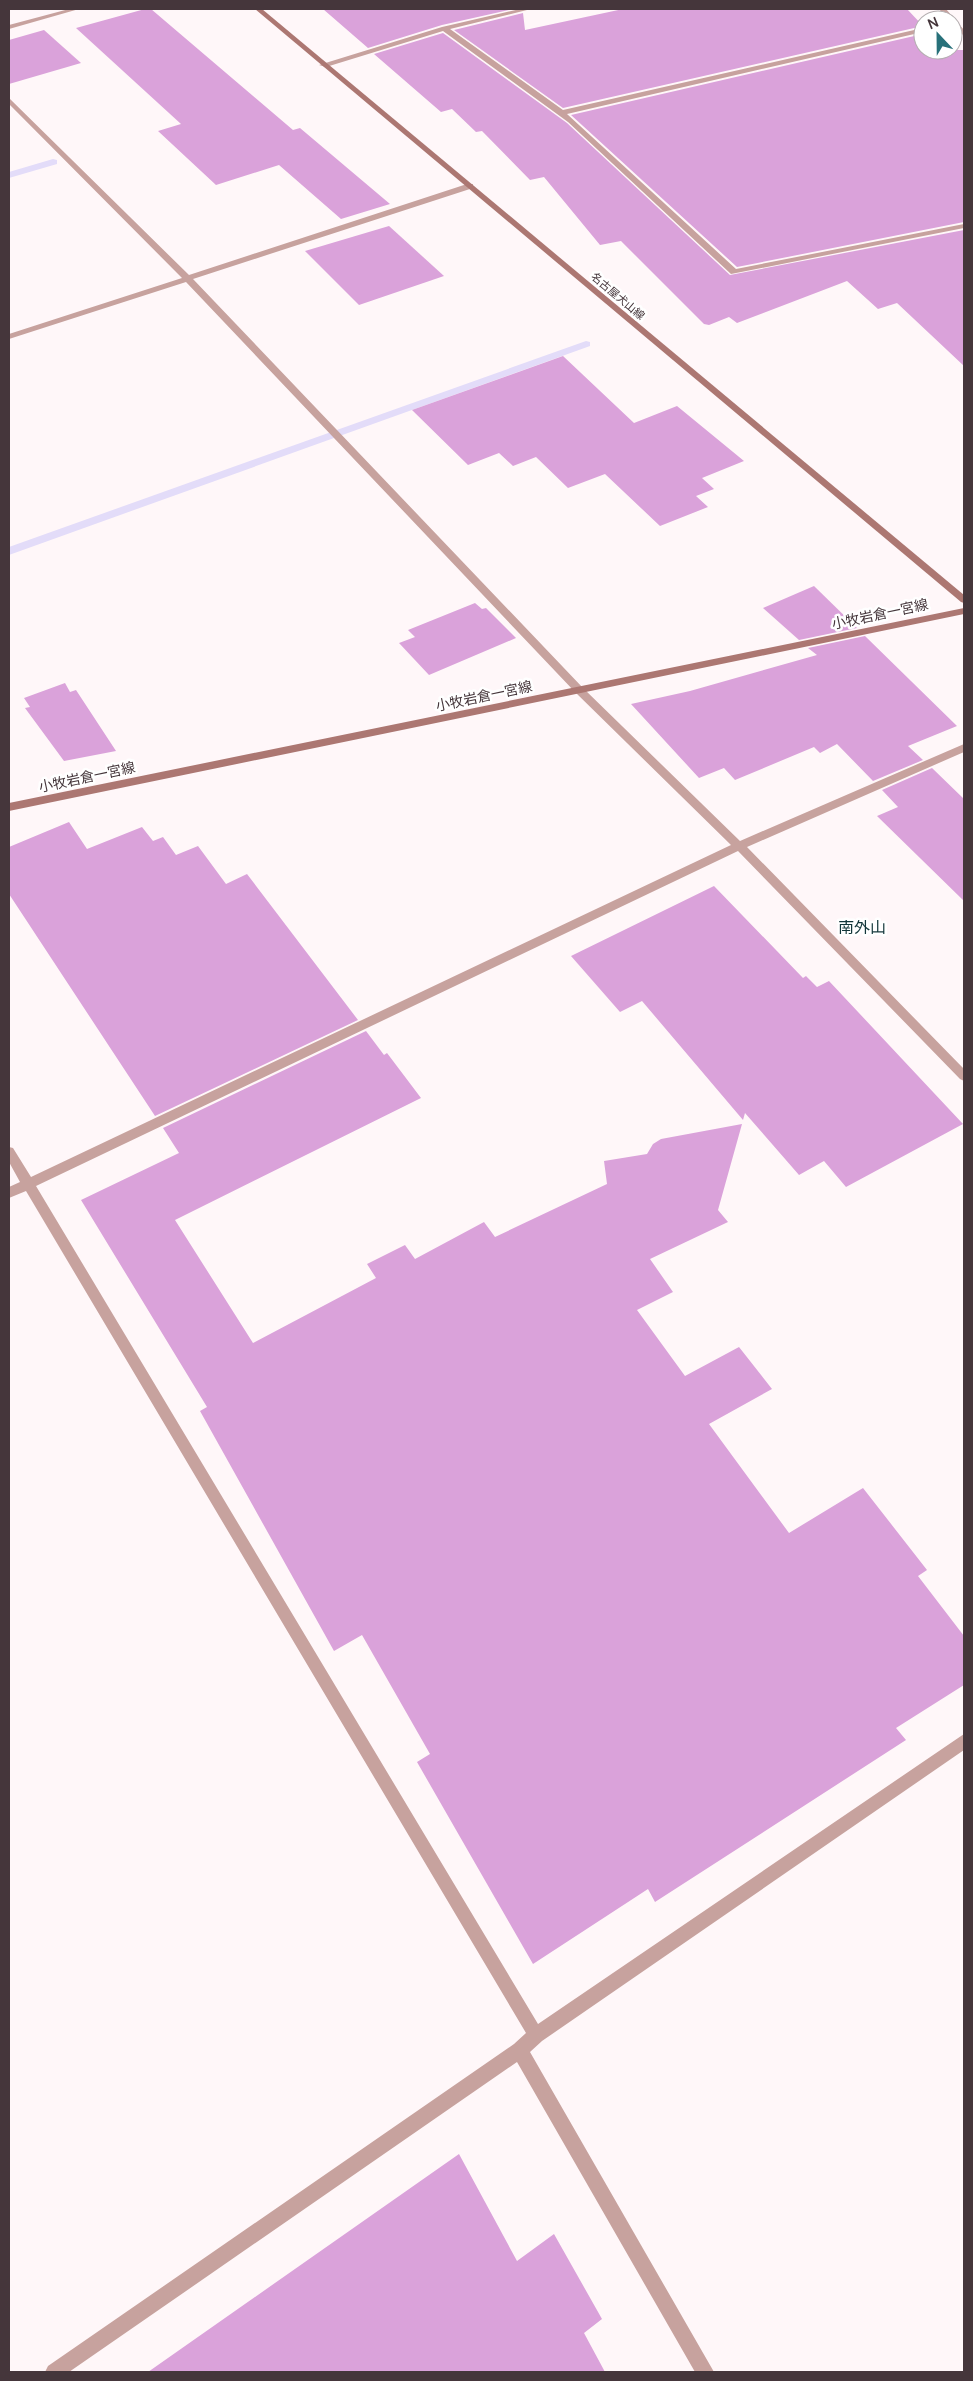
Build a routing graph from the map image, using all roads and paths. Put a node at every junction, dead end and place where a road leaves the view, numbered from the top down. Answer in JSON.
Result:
{"nodes":[{"id":1,"x":76,"y":9,"type":"edge"},
{"id":2,"x":258,"y":9,"type":"edge"},
{"id":3,"x":528,"y":9,"type":"edge"},
{"id":4,"x":9,"y":27,"type":"edge"},
{"id":5,"x":444,"y":28,"type":"junction"},
{"id":6,"x":913,"y":32,"type":"edge"},
{"id":7,"x":323,"y":65,"type":"junction"},
{"id":8,"x":9,"y":100,"type":"edge"},
{"id":9,"x":561,"y":112,"type":"junction"},
{"id":10,"x":470,"y":186,"type":"junction"},
{"id":11,"x":964,"y":226,"type":"edge"},
{"id":12,"x":188,"y":279,"type":"junction"},
{"id":13,"x":9,"y":337,"type":"edge"},
{"id":14,"x":964,"y":600,"type":"edge"},
{"id":15,"x":964,"y":611,"type":"edge"},
{"id":16,"x":579,"y":690,"type":"junction"},
{"id":17,"x":964,"y":748,"type":"edge"},
{"id":18,"x":9,"y":807,"type":"edge"},
{"id":19,"x":739,"y":846,"type":"junction"},
{"id":20,"x":964,"y":1076,"type":"edge"},
{"id":21,"x":9,"y":1152,"type":"edge"},
{"id":22,"x":29,"y":1184,"type":"junction"},
{"id":23,"x":9,"y":1194,"type":"edge"},
{"id":24,"x":964,"y":1741,"type":"edge"},
{"id":25,"x":536,"y":2035,"type":"junction"},
{"id":26,"x":520,"y":2050,"type":"junction"},
{"id":27,"x":54,"y":2372,"type":"edge"},
{"id":28,"x":705,"y":2372,"type":"edge"}],
"edges":[{"from":1,"to":4,"type":"street"},
{"from":2,"to":7,"type":"main road","name":"名古屋犬山線"},
{"from":3,"to":5,"type":"street"},
{"from":5,"to":7,"type":"street"},
{"from":5,"to":9,"type":"street"},
{"from":6,"to":9,"type":"street"},
{"from":7,"to":10,"type":"main road","name":"名古屋犬山線"},
{"from":8,"to":12,"type":"street"},
{"from":9,"to":11,"type":"street"},
{"from":10,"to":12,"type":"street"},
{"from":10,"to":14,"type":"main road","name":"名古屋犬山線"},
{"from":12,"to":13,"type":"street"},
{"from":12,"to":16,"type":"street"},
{"from":15,"to":16,"type":"main road","name":"小牧岩倉一宮線"},
{"from":16,"to":18,"type":"main road","name":"小牧岩倉一宮線"},
{"from":16,"to":19,"type":"street"},
{"from":17,"to":19,"type":"street"},
{"from":19,"to":20,"type":"street"},
{"from":19,"to":22,"type":"street"},
{"from":21,"to":22,"type":"street"},
{"from":22,"to":23,"type":"street"},
{"from":22,"to":25,"type":"street"},
{"from":24,"to":25,"type":"street"},
{"from":25,"to":26,"type":"street"},
{"from":26,"to":27,"type":"street"},
{"from":26,"to":28,"type":"street"}]}
